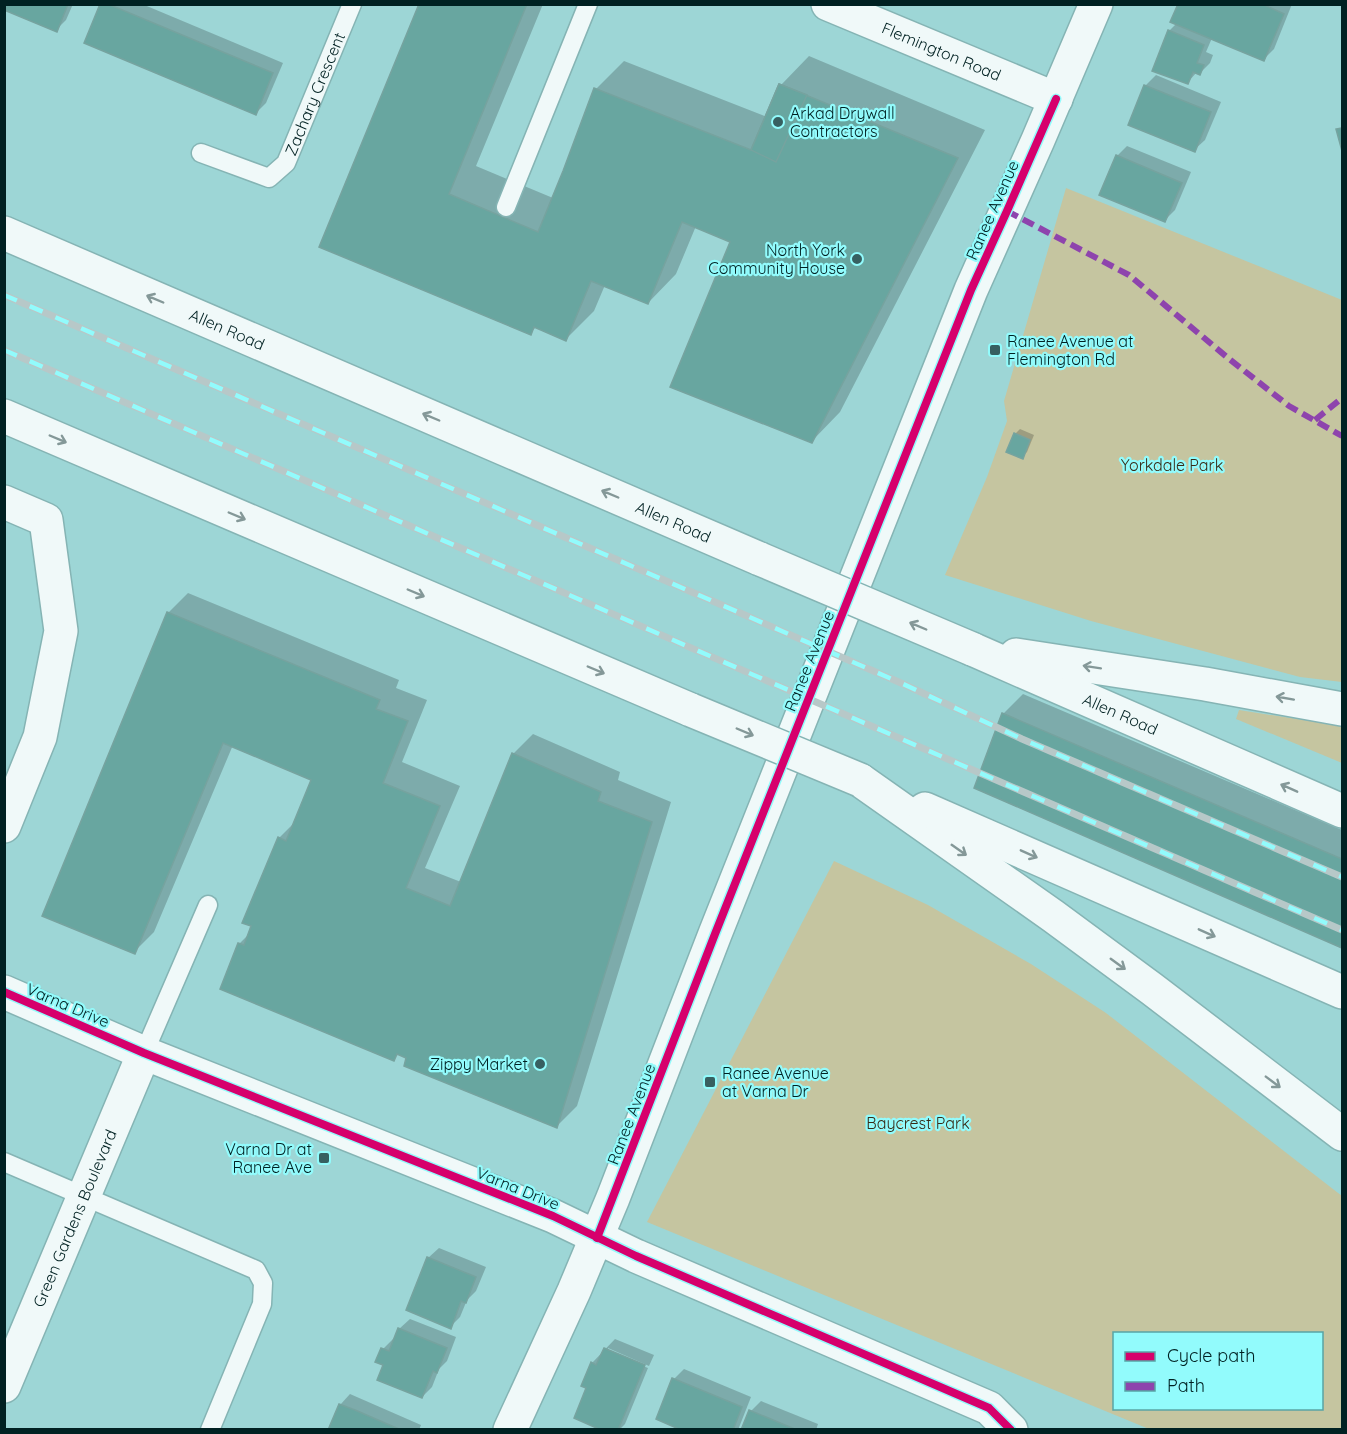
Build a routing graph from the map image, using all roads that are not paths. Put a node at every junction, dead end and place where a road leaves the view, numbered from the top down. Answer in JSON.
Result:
{"nodes":[{"id":1,"x":352,"y":4,"type":"edge"},
{"id":2,"x":588,"y":4,"type":"edge"},
{"id":3,"x":828,"y":4,"type":"edge"},
{"id":4,"x":1096,"y":4,"type":"edge"},
{"id":5,"x":1056,"y":99,"type":"junction"},
{"id":6,"x":201,"y":153,"type":"dead end"},
{"id":7,"x":506,"y":207,"type":"dead end"},
{"id":8,"x":4,"y":233,"type":"edge"},
{"id":9,"x":4,"y":416,"type":"edge"},
{"id":10,"x":4,"y":502,"type":"edge"},
{"id":11,"x":972,"y":649,"type":"junction"},
{"id":12,"x":1342,"y":709,"type":"edge"},
{"id":13,"x":860,"y":780,"type":"junction"},
{"id":14,"x":1342,"y":811,"type":"edge"},
{"id":15,"x":4,"y":826,"type":"edge"},
{"id":16,"x":208,"y":905,"type":"dead end"},
{"id":17,"x":4,"y":992,"type":"edge"},
{"id":18,"x":1342,"y":992,"type":"edge"},
{"id":19,"x":144,"y":1053,"type":"junction"},
{"id":20,"x":1342,"y":1134,"type":"edge"},
{"id":21,"x":4,"y":1162,"type":"edge"},
{"id":22,"x":85,"y":1196,"type":"junction"},
{"id":23,"x":597,"y":1238,"type":"junction"},
{"id":24,"x":4,"y":1386,"type":"edge"},
{"id":25,"x":210,"y":1430,"type":"edge"},
{"id":26,"x":510,"y":1430,"type":"edge"},
{"id":27,"x":1011,"y":1430,"type":"edge"}],
"edges":[{"from":1,"to":6,"type":"lane","name":"Zachary Crescent"},
{"from":2,"to":7,"type":"lane"},
{"from":3,"to":5,"type":"main road","name":"Flemington Road"},
{"from":4,"to":5,"type":"main road","name":"Ranee Avenue"},
{"from":5,"to":23,"type":"main road","name":"Ranee Avenue"},
{"from":11,"to":8,"type":"main road","name":"Allen Road","one_way":true,"bridge":true},
{"from":9,"to":13,"type":"main road","one_way":true,"bridge":true},
{"from":10,"to":15,"type":"main road"},
{"from":12,"to":11,"type":"main road","one_way":true},
{"from":14,"to":11,"type":"main road","name":"Allen Road","one_way":true},
{"from":13,"to":18,"type":"main road","one_way":true},
{"from":13,"to":20,"type":"main road","one_way":true},
{"from":16,"to":19,"type":"lane"},
{"from":17,"to":19,"type":"main road","name":"Varna Drive"},
{"from":19,"to":22,"type":"main road","name":"Green Gardens Boulevard"},
{"from":19,"to":23,"type":"main road","name":"Varna Drive"},
{"from":21,"to":22,"type":"lane"},
{"from":22,"to":24,"type":"main road","name":"Green Gardens Boulevard"},
{"from":22,"to":25,"type":"lane"},
{"from":23,"to":26,"type":"main road","name":"Ranee Avenue"},
{"from":23,"to":27,"type":"main road","name":"Varna Drive"}]}
